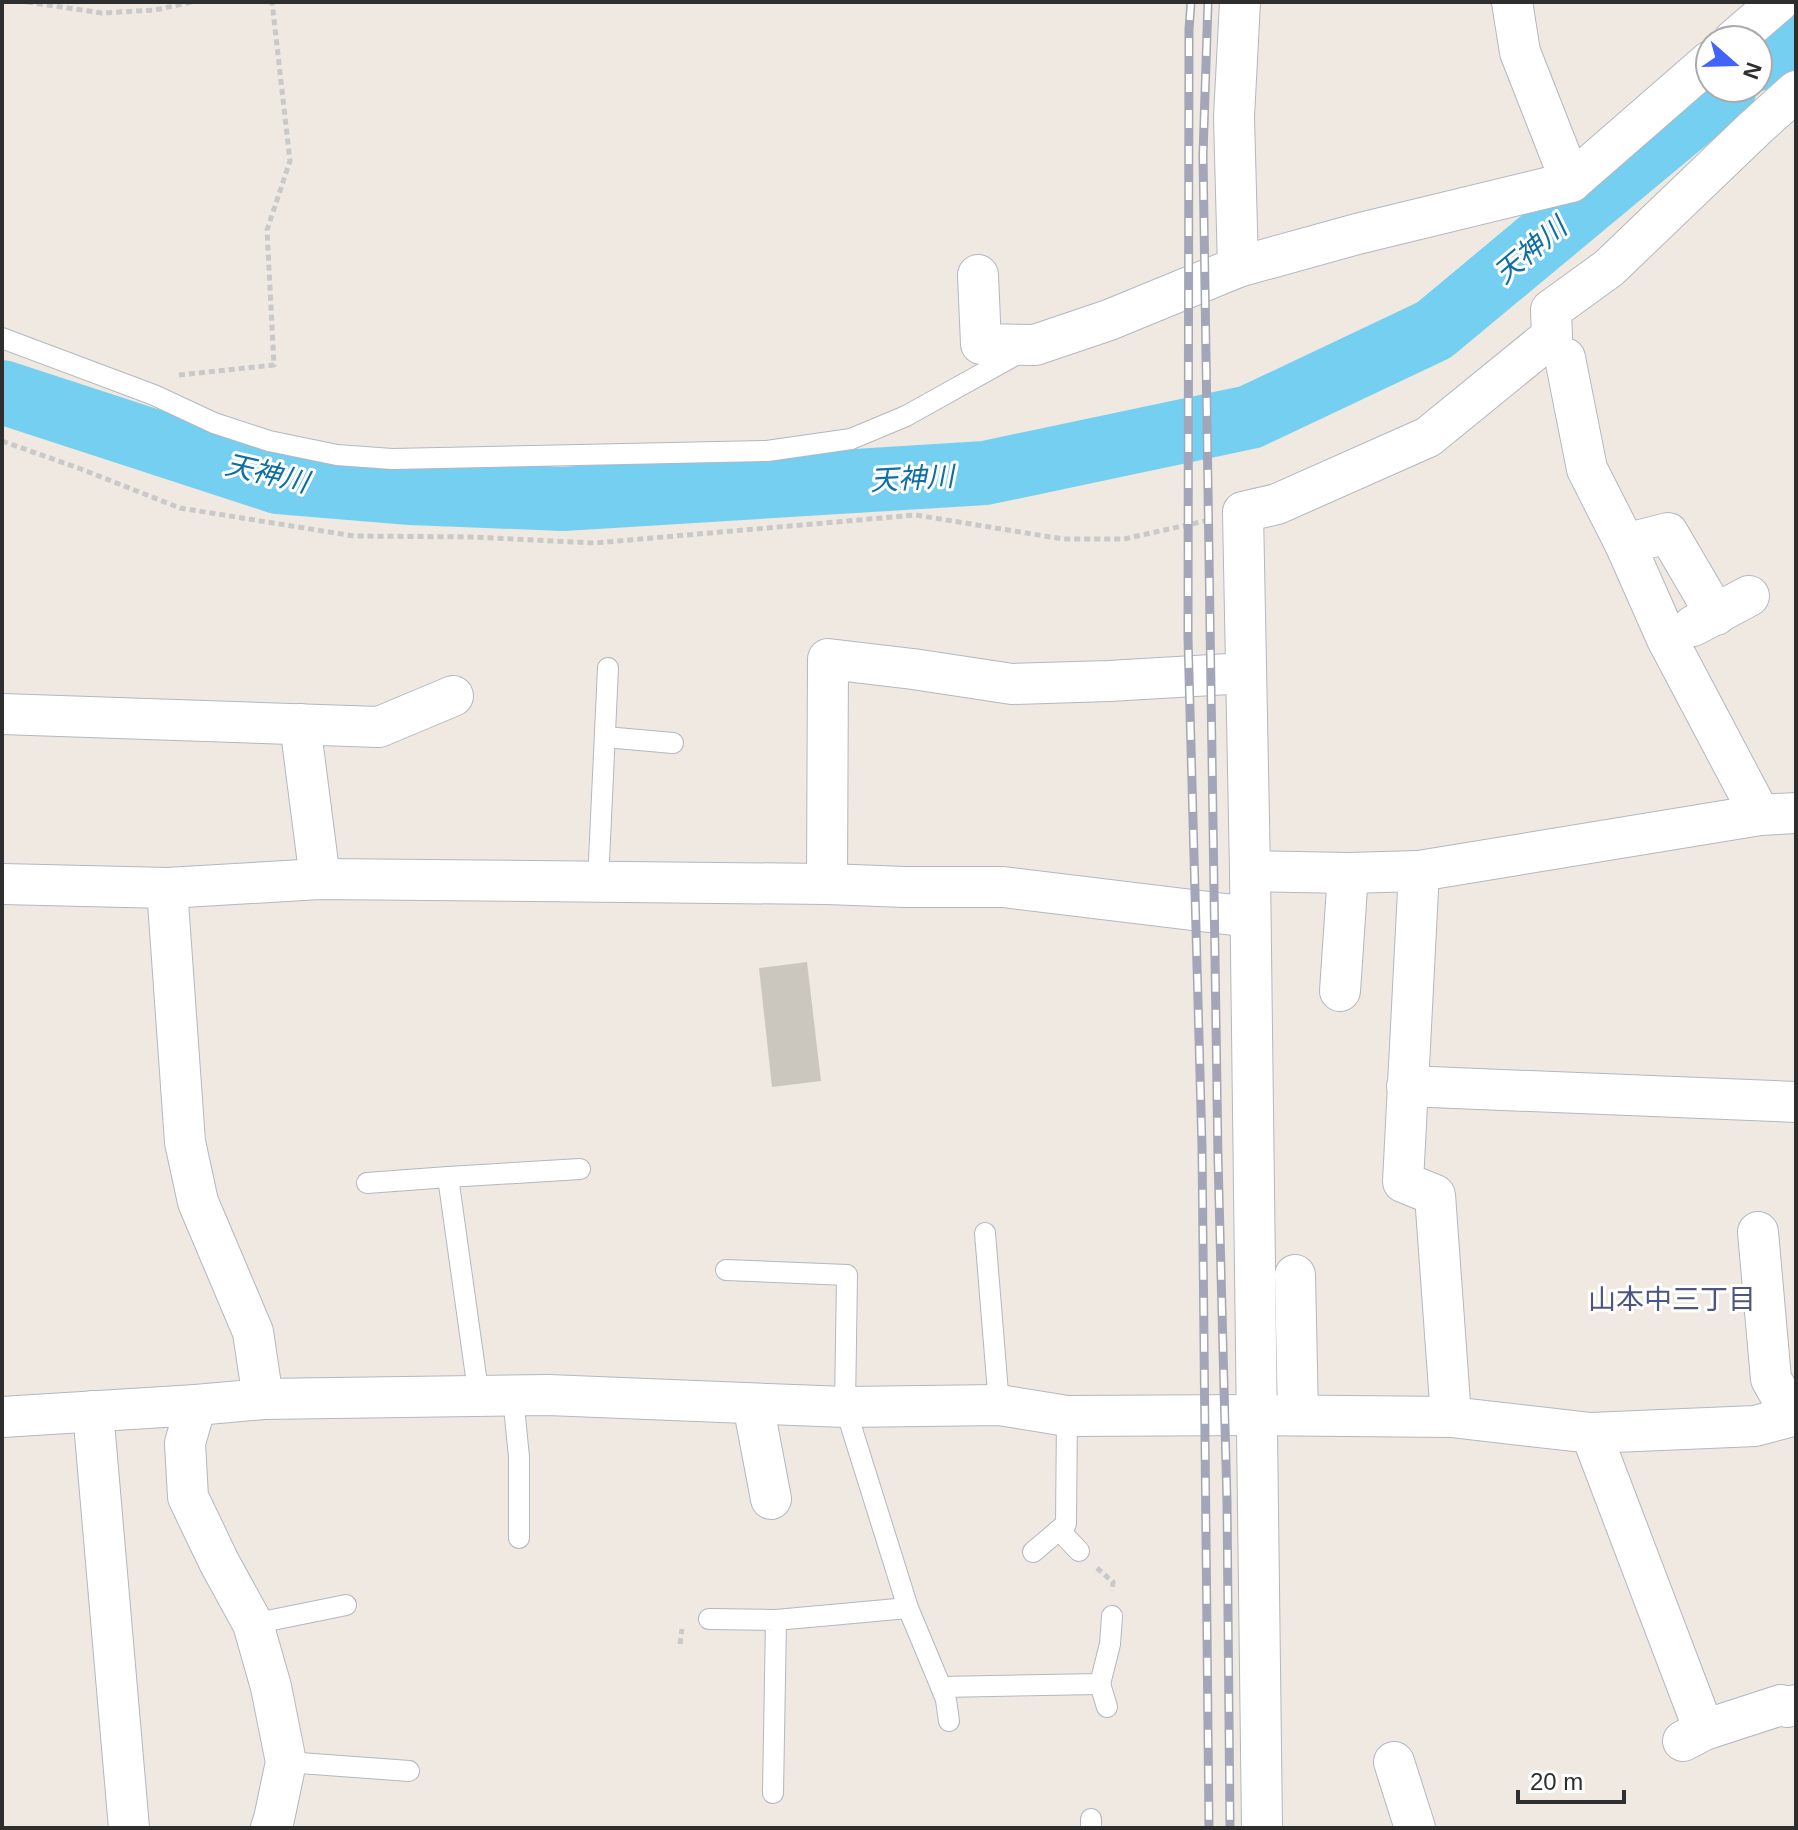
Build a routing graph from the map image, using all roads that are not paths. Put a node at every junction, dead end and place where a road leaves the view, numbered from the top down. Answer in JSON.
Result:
{"nodes":[{"id":1,"x":1240,"y":2,"type":"edge"},
{"id":2,"x":1512,"y":2,"type":"edge"},
{"id":3,"x":1778,"y":2,"type":"edge"},
{"id":4,"x":1753,"y":24,"type":"edge"},
{"id":5,"x":1694,"y":75,"type":"edge"},
{"id":6,"x":1796,"y":91,"type":"edge"},
{"id":7,"x":1571,"y":182,"type":"junction"},
{"id":8,"x":1238,"y":267,"type":"junction"},
{"id":9,"x":1609,"y":268,"type":"junction"},
{"id":10,"x":978,"y":275,"type":"dead end"},
{"id":11,"x":2,"y":338,"type":"edge"},
{"id":12,"x":1035,"y":345,"type":"junction"},
{"id":13,"x":1565,"y":358,"type":"junction"},
{"id":14,"x":1459,"y":411,"type":"junction"},
{"id":15,"x":1625,"y":544,"type":"junction"},
{"id":16,"x":1667,"y":639,"type":"junction"},
{"id":17,"x":608,"y":668,"type":"dead end"},
{"id":18,"x":1246,"y":673,"type":"junction"},
{"id":19,"x":453,"y":696,"type":"dead end"},
{"id":20,"x":2,"y":714,"type":"edge"},
{"id":21,"x":300,"y":724,"type":"junction"},
{"id":22,"x":605,"y":737,"type":"junction"},
{"id":23,"x":673,"y":743,"type":"dead end"},
{"id":24,"x":1778,"y":814,"type":"edge"},
{"id":25,"x":1250,"y":871,"type":"junction"},
{"id":26,"x":1419,"y":871,"type":"junction"},
{"id":27,"x":1348,"y":873,"type":"junction"},
{"id":28,"x":320,"y":879,"type":"junction"},
{"id":29,"x":598,"y":882,"type":"junction"},
{"id":30,"x":2,"y":884,"type":"edge"},
{"id":31,"x":827,"y":884,"type":"junction"},
{"id":32,"x":167,"y":888,"type":"junction"},
{"id":33,"x":1250,"y":917,"type":"junction"},
{"id":34,"x":1340,"y":991,"type":"dead end"},
{"id":35,"x":1407,"y":1086,"type":"junction"},
{"id":36,"x":1796,"y":1102,"type":"edge"},
{"id":37,"x":580,"y":1169,"type":"dead end"},
{"id":38,"x":448,"y":1177,"type":"junction"},
{"id":39,"x":367,"y":1183,"type":"dead end"},
{"id":40,"x":1758,"y":1232,"type":"dead end"},
{"id":41,"x":985,"y":1233,"type":"dead end"},
{"id":42,"x":726,"y":1270,"type":"dead end"},
{"id":43,"x":1295,"y":1275,"type":"dead end"},
{"id":44,"x":496,"y":1397,"type":"junction"},
{"id":45,"x":263,"y":1399,"type":"junction"},
{"id":46,"x":753,"y":1404,"type":"junction"},
{"id":47,"x":196,"y":1405,"type":"junction"},
{"id":48,"x":999,"y":1405,"type":"junction"},
{"id":49,"x":845,"y":1407,"type":"junction"},
{"id":50,"x":93,"y":1411,"type":"junction"},
{"id":51,"x":1257,"y":1415,"type":"junction"},
{"id":52,"x":1298,"y":1415,"type":"junction"},
{"id":53,"x":1067,"y":1416,"type":"junction"},
{"id":54,"x":1794,"y":1416,"type":"edge"},
{"id":55,"x":2,"y":1417,"type":"edge"},
{"id":56,"x":1451,"y":1417,"type":"junction"},
{"id":57,"x":1591,"y":1433,"type":"junction"},
{"id":58,"x":771,"y":1499,"type":"dead end"},
{"id":59,"x":1059,"y":1530,"type":"junction"},
{"id":60,"x":519,"y":1538,"type":"dead end"},
{"id":61,"x":1079,"y":1551,"type":"road end"},
{"id":62,"x":1033,"y":1552,"type":"dead end"},
{"id":63,"x":346,"y":1605,"type":"dead end"},
{"id":64,"x":908,"y":1608,"type":"junction"},
{"id":65,"x":1112,"y":1616,"type":"road end"},
{"id":66,"x":709,"y":1619,"type":"dead end"},
{"id":67,"x":776,"y":1620,"type":"junction"},
{"id":68,"x":253,"y":1624,"type":"junction"},
{"id":69,"x":1100,"y":1684,"type":"junction"},
{"id":70,"x":941,"y":1687,"type":"junction"},
{"id":71,"x":1796,"y":1705,"type":"edge"},
{"id":72,"x":1107,"y":1707,"type":"dead end"},
{"id":73,"x":949,"y":1721,"type":"dead end"},
{"id":74,"x":753,"y":1745,"type":"dead end"},
{"id":75,"x":774,"y":1745,"type":"junction"},
{"id":76,"x":286,"y":1762,"type":"junction"},
{"id":77,"x":1394,"y":1762,"type":"dead end"},
{"id":78,"x":409,"y":1771,"type":"dead end"},
{"id":79,"x":773,"y":1793,"type":"dead end"},
{"id":80,"x":1403,"y":1813,"type":"edge"},
{"id":81,"x":129,"y":1828,"type":"edge"},
{"id":82,"x":271,"y":1828,"type":"edge"},
{"id":83,"x":1262,"y":1828,"type":"edge"}],
"edges":[{"from":1,"to":8,"type":"street"},
{"from":2,"to":7,"type":"street"},
{"from":3,"to":4,"type":"street"},
{"from":5,"to":7,"type":"street"},
{"from":6,"to":9,"type":"street"},
{"from":7,"to":8,"type":"street"},
{"from":8,"to":12,"type":"street"},
{"from":9,"to":13,"type":"street"},
{"from":9,"to":14,"type":"street"},
{"from":10,"to":12,"type":"street"},
{"from":11,"to":12,"type":"lane"},
{"from":13,"to":14,"type":"street"},
{"from":13,"to":15,"type":"street"},
{"from":14,"to":18,"type":"street"},
{"from":15,"to":16,"type":"street"},
{"from":15,"to":16,"type":"street"},
{"from":16,"to":24,"type":"street"},
{"from":17,"to":22,"type":"lane"},
{"from":18,"to":25,"type":"street"},
{"from":18,"to":31,"type":"street"},
{"from":19,"to":21,"type":"street"},
{"from":20,"to":21,"type":"street"},
{"from":21,"to":28,"type":"street"},
{"from":22,"to":23,"type":"lane"},
{"from":22,"to":29,"type":"lane"},
{"from":24,"to":26,"type":"street"},
{"from":25,"to":27,"type":"street"},
{"from":25,"to":33,"type":"street"},
{"from":26,"to":27,"type":"street"},
{"from":26,"to":35,"type":"street"},
{"from":27,"to":34,"type":"street"},
{"from":28,"to":29,"type":"street"},
{"from":28,"to":32,"type":"street"},
{"from":29,"to":31,"type":"street"},
{"from":30,"to":32,"type":"street"},
{"from":31,"to":33,"type":"street"},
{"from":32,"to":45,"type":"street"},
{"from":33,"to":51,"type":"street"},
{"from":35,"to":36,"type":"street"},
{"from":35,"to":56,"type":"street"},
{"from":37,"to":38,"type":"lane"},
{"from":38,"to":39,"type":"lane"},
{"from":38,"to":44,"type":"lane"},
{"from":40,"to":54,"type":"street"},
{"from":41,"to":48,"type":"lane"},
{"from":42,"to":49,"type":"lane"},
{"from":43,"to":52,"type":"street"},
{"from":44,"to":45,"type":"street"},
{"from":44,"to":46,"type":"street"},
{"from":44,"to":60,"type":"lane"},
{"from":45,"to":47,"type":"street"},
{"from":46,"to":49,"type":"street"},
{"from":46,"to":58,"type":"street"},
{"from":47,"to":50,"type":"street"},
{"from":47,"to":68,"type":"street"},
{"from":48,"to":49,"type":"street"},
{"from":48,"to":53,"type":"street"},
{"from":49,"to":64,"type":"lane"},
{"from":50,"to":55,"type":"street"},
{"from":50,"to":81,"type":"street"},
{"from":51,"to":52,"type":"street"},
{"from":51,"to":53,"type":"street"},
{"from":51,"to":83,"type":"street"},
{"from":52,"to":56,"type":"street"},
{"from":53,"to":59,"type":"lane"},
{"from":54,"to":57,"type":"street"},
{"from":56,"to":57,"type":"street"},
{"from":57,"to":71,"type":"street"},
{"from":59,"to":61,"type":"lane"},
{"from":59,"to":62,"type":"lane"},
{"from":63,"to":68,"type":"lane"},
{"from":64,"to":67,"type":"lane"},
{"from":64,"to":70,"type":"lane"},
{"from":65,"to":69,"type":"lane"},
{"from":66,"to":67,"type":"lane"},
{"from":67,"to":75,"type":"lane"},
{"from":68,"to":76,"type":"street"},
{"from":69,"to":70,"type":"lane"},
{"from":69,"to":72,"type":"lane"},
{"from":70,"to":73,"type":"lane"},
{"from":74,"to":75,"type":"lane"},
{"from":75,"to":79,"type":"lane"},
{"from":76,"to":78,"type":"lane"},
{"from":76,"to":82,"type":"street"},
{"from":77,"to":80,"type":"street"}]}
